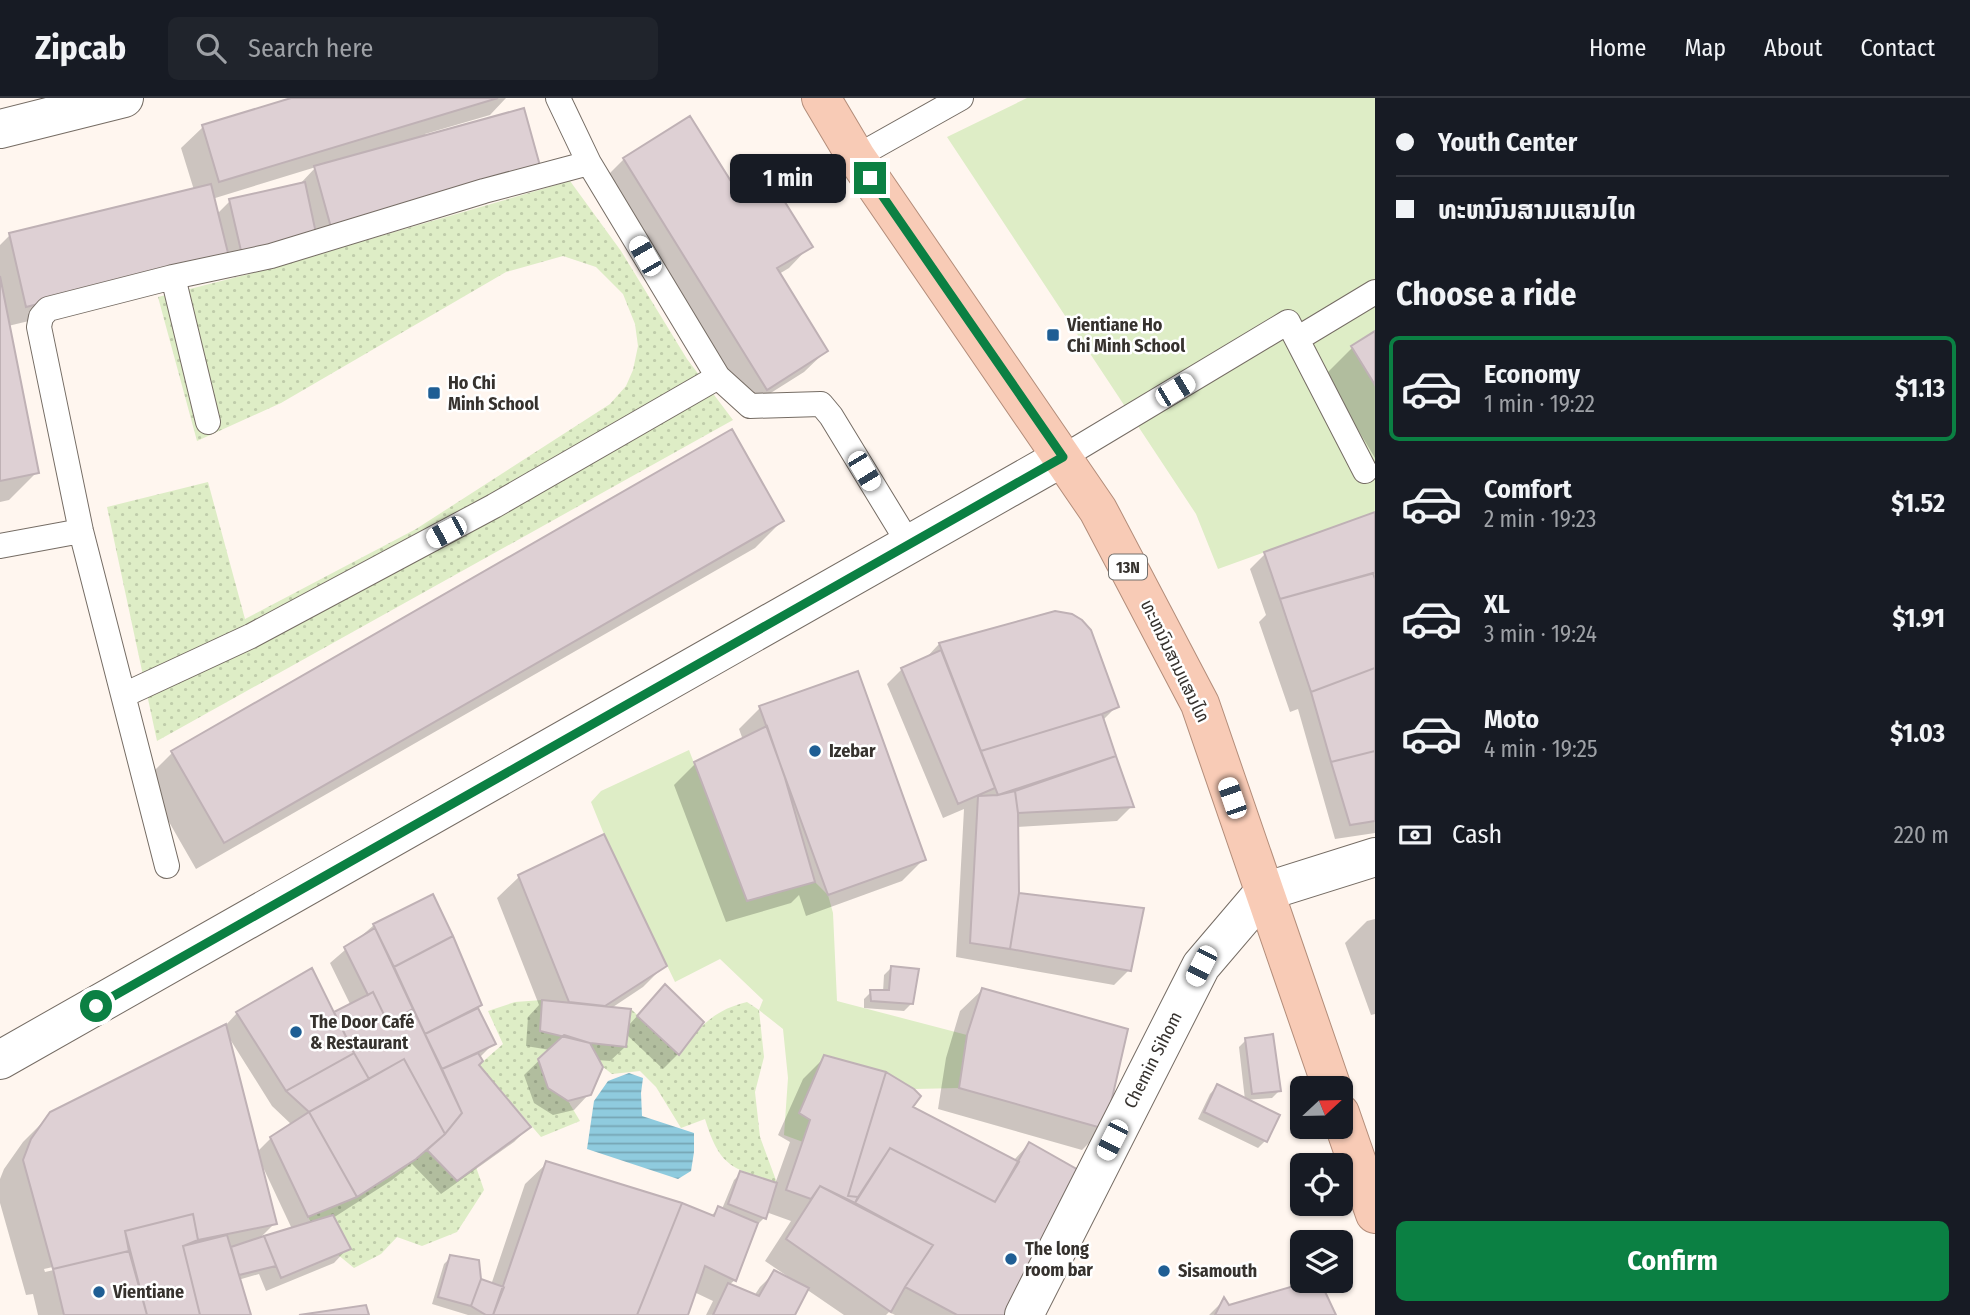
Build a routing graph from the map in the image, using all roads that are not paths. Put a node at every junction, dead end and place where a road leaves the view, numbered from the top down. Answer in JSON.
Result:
{"nodes":[{"id":1,"x":124,"y":98,"type":"edge"},
{"id":2,"x":558,"y":98,"type":"edge"},
{"id":3,"x":821,"y":98,"type":"edge"},
{"id":4,"x":961,"y":98,"type":"edge"},
{"id":5,"x":0,"y":129,"type":"edge"},
{"id":6,"x":856,"y":157,"type":"junction"},
{"id":7,"x":589,"y":163,"type":"junction"},
{"id":8,"x":173,"y":277,"type":"junction"},
{"id":9,"x":1375,"y":292,"type":"edge"},
{"id":10,"x":1297,"y":339,"type":"junction"},
{"id":11,"x":718,"y":377,"type":"junction"},
{"id":12,"x":208,"y":422,"type":"dead end"},
{"id":13,"x":1063,"y":457,"type":"junction"},
{"id":14,"x":1365,"y":471,"type":"dead end"},
{"id":15,"x":82,"y":531,"type":"junction"},
{"id":16,"x":909,"y":544,"type":"junction"},
{"id":17,"x":0,"y":546,"type":"edge"},
{"id":18,"x":124,"y":695,"type":"junction"},
{"id":19,"x":1375,"y":858,"type":"edge"},
{"id":20,"x":167,"y":866,"type":"dead end"},
{"id":21,"x":1264,"y":892,"type":"junction"},
{"id":22,"x":0,"y":1060,"type":"edge"},
{"id":23,"x":1328,"y":1076,"type":"edge"},
{"id":24,"x":1349,"y":1139,"type":"edge"},
{"id":25,"x":1375,"y":1213,"type":"edge"},
{"id":26,"x":1024,"y":1315,"type":"edge"}],
"edges":[{"from":1,"to":5,"type":"street"},
{"from":2,"to":7,"type":"lane"},
{"from":3,"to":6,"type":"highway","name":"ທະຫນົນສາມແສນໄທ","number":"13N"},
{"from":4,"to":6,"type":"lane"},
{"from":6,"to":13,"type":"highway","name":"ທະຫນົນສາມແສນໄທ","number":"13N"},
{"from":7,"to":8,"type":"lane"},
{"from":7,"to":11,"type":"lane"},
{"from":8,"to":12,"type":"lane"},
{"from":8,"to":15,"type":"lane"},
{"from":9,"to":10,"type":"lane"},
{"from":10,"to":13,"type":"lane"},
{"from":10,"to":14,"type":"lane"},
{"from":11,"to":16,"type":"lane"},
{"from":11,"to":18,"type":"lane"},
{"from":13,"to":16,"type":"street"},
{"from":13,"to":21,"type":"highway","name":"ທະຫນົນສາມແສນໄທ","number":"13N"},
{"from":15,"to":17,"type":"lane"},
{"from":15,"to":18,"type":"lane"},
{"from":16,"to":22,"type":"street"},
{"from":18,"to":20,"type":"lane"},
{"from":19,"to":21,"type":"street"},
{"from":21,"to":23,"type":"highway","name":"ທະຫນົນສາມແສນໄທ","number":"13N"},
{"from":21,"to":26,"type":"street","name":"Chemin Sihom"},
{"from":24,"to":25,"type":"highway"}]}
